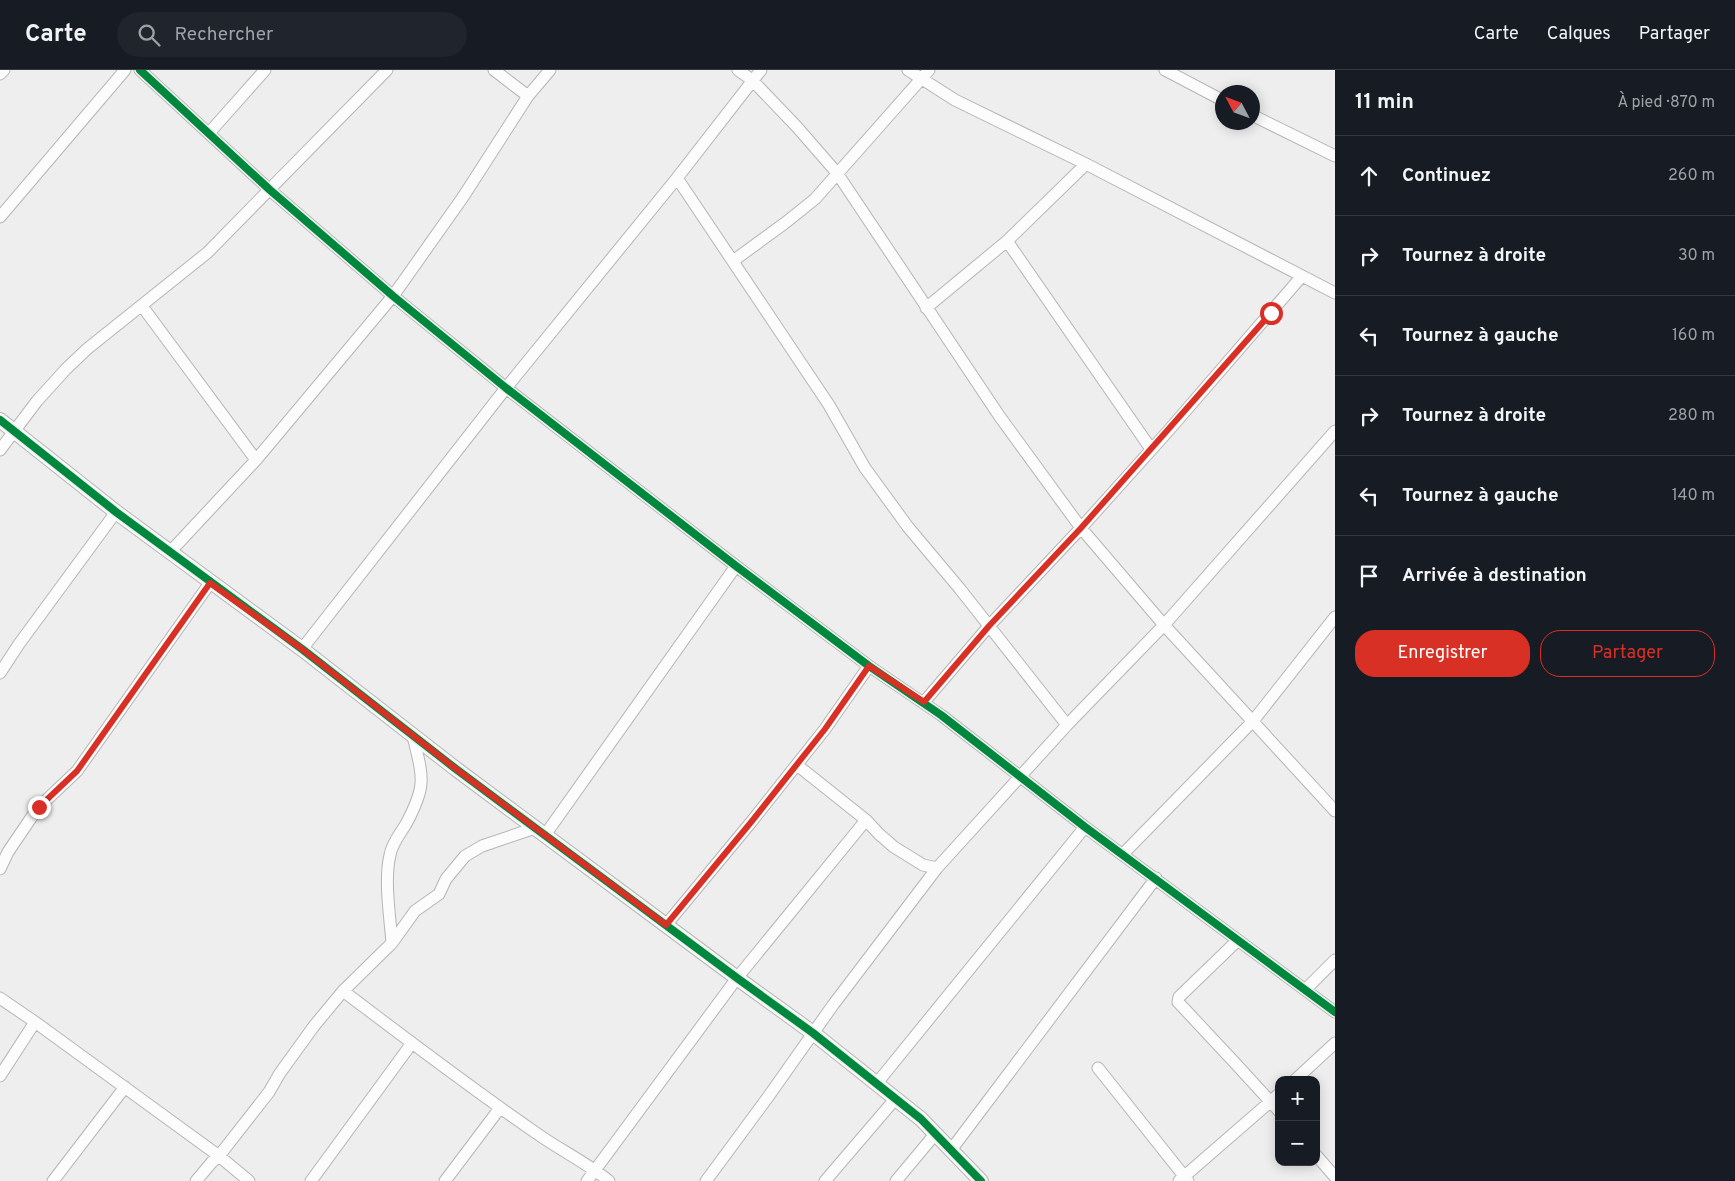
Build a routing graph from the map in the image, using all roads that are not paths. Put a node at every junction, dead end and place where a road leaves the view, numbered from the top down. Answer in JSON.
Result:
{"nodes":[{"id":1,"x":4,"y":70,"type":"edge"},
{"id":2,"x":125,"y":70,"type":"edge"},
{"id":3,"x":140,"y":70,"type":"edge"},
{"id":4,"x":265,"y":70,"type":"edge"},
{"id":5,"x":387,"y":70,"type":"edge"},
{"id":6,"x":494,"y":70,"type":"edge"},
{"id":7,"x":550,"y":70,"type":"edge"},
{"id":8,"x":738,"y":70,"type":"edge"},
{"id":9,"x":761,"y":70,"type":"edge"},
{"id":10,"x":908,"y":70,"type":"edge"},
{"id":11,"x":1167,"y":70,"type":"edge"},
{"id":12,"x":0,"y":74,"type":"edge"},
{"id":13,"x":926,"y":75,"type":"edge"},
{"id":14,"x":752,"y":80,"type":"junction"},
{"id":15,"x":528,"y":96,"type":"junction"},
{"id":16,"x":1215,"y":96,"type":"edge"},
{"id":17,"x":1260,"y":119,"type":"edge"},
{"id":18,"x":209,"y":133,"type":"junction"},
{"id":19,"x":1335,"y":156,"type":"edge"},
{"id":20,"x":1086,"y":164,"type":"junction"},
{"id":21,"x":837,"y":173,"type":"junction"},
{"id":22,"x":677,"y":178,"type":"junction"},
{"id":23,"x":270,"y":190,"type":"junction"},
{"id":24,"x":0,"y":217,"type":"edge"},
{"id":25,"x":1007,"y":241,"type":"junction"},
{"id":26,"x":733,"y":261,"type":"junction"},
{"id":27,"x":1302,"y":276,"type":"junction"},
{"id":28,"x":1335,"y":293,"type":"edge"},
{"id":29,"x":393,"y":296,"type":"junction"},
{"id":30,"x":142,"y":306,"type":"junction"},
{"id":31,"x":926,"y":308,"type":"junction"},
{"id":32,"x":506,"y":388,"type":"junction"},
{"id":33,"x":0,"y":420,"type":"edge"},
{"id":34,"x":13,"y":431,"type":"junction"},
{"id":35,"x":1335,"y":431,"type":"edge"},
{"id":36,"x":1151,"y":448,"type":"junction"},
{"id":37,"x":0,"y":450,"type":"edge"},
{"id":38,"x":256,"y":460,"type":"junction"},
{"id":39,"x":116,"y":512,"type":"junction"},
{"id":40,"x":1081,"y":528,"type":"junction"},
{"id":41,"x":170,"y":552,"type":"junction"},
{"id":42,"x":736,"y":566,"type":"junction"},
{"id":43,"x":210,"y":583,"type":"junction"},
{"id":44,"x":1335,"y":617,"type":"edge"},
{"id":45,"x":1164,"y":625,"type":"junction"},
{"id":46,"x":989,"y":626,"type":"junction"},
{"id":47,"x":302,"y":649,"type":"junction"},
{"id":48,"x":869,"y":666,"type":"junction"},
{"id":49,"x":0,"y":673,"type":"edge"},
{"id":50,"x":924,"y":702,"type":"junction"},
{"id":51,"x":1253,"y":721,"type":"junction"},
{"id":52,"x":1067,"y":725,"type":"junction"},
{"id":53,"x":413,"y":736,"type":"junction"},
{"id":54,"x":797,"y":765,"type":"junction"},
{"id":55,"x":1020,"y":776,"type":"junction"},
{"id":56,"x":1335,"y":810,"type":"edge"},
{"id":57,"x":866,"y":820,"type":"junction"},
{"id":58,"x":1085,"y":827,"type":"junction"},
{"id":59,"x":540,"y":831,"type":"junction"},
{"id":60,"x":1123,"y":854,"type":"junction"},
{"id":61,"x":937,"y":868,"type":"junction"},
{"id":62,"x":0,"y":869,"type":"edge"},
{"id":63,"x":1156,"y":878,"type":"junction"},
{"id":64,"x":666,"y":925,"type":"junction"},
{"id":65,"x":1238,"y":940,"type":"junction"},
{"id":66,"x":392,"y":943,"type":"junction"},
{"id":67,"x":1335,"y":960,"type":"edge"},
{"id":68,"x":737,"y":978,"type":"junction"},
{"id":69,"x":1305,"y":990,"type":"junction"},
{"id":70,"x":343,"y":991,"type":"junction"},
{"id":71,"x":0,"y":998,"type":"edge"},
{"id":72,"x":1335,"y":1012,"type":"edge"},
{"id":73,"x":35,"y":1022,"type":"junction"},
{"id":74,"x":814,"y":1033,"type":"junction"},
{"id":75,"x":412,"y":1043,"type":"junction"},
{"id":76,"x":1335,"y":1043,"type":"edge"},
{"id":77,"x":1098,"y":1068,"type":"dead end"},
{"id":78,"x":0,"y":1076,"type":"edge"},
{"id":79,"x":1299,"y":1076,"type":"edge"},
{"id":80,"x":877,"y":1083,"type":"junction"},
{"id":81,"x":125,"y":1087,"type":"junction"},
{"id":82,"x":896,"y":1098,"type":"junction"},
{"id":83,"x":1275,"y":1098,"type":"edge"},
{"id":84,"x":500,"y":1108,"type":"junction"},
{"id":85,"x":936,"y":1133,"type":"junction"},
{"id":86,"x":951,"y":1150,"type":"junction"},
{"id":87,"x":219,"y":1156,"type":"junction"},
{"id":88,"x":1320,"y":1160,"type":"edge"},
{"id":89,"x":596,"y":1170,"type":"junction"},
{"id":90,"x":1335,"y":1178,"type":"edge"},
{"id":91,"x":1184,"y":1180,"type":"edge"},
{"id":92,"x":53,"y":1181,"type":"edge"},
{"id":93,"x":196,"y":1181,"type":"edge"},
{"id":94,"x":249,"y":1181,"type":"edge"},
{"id":95,"x":311,"y":1181,"type":"edge"},
{"id":96,"x":445,"y":1181,"type":"edge"},
{"id":97,"x":587,"y":1181,"type":"edge"},
{"id":98,"x":609,"y":1181,"type":"edge"},
{"id":99,"x":706,"y":1181,"type":"edge"},
{"id":100,"x":825,"y":1181,"type":"edge"},
{"id":101,"x":896,"y":1181,"type":"edge"},
{"id":102,"x":981,"y":1181,"type":"edge"}],
"edges":[{"from":1,"to":12,"type":"street"},
{"from":2,"to":24,"type":"street"},
{"from":3,"to":18,"type":"street"},
{"from":4,"to":18,"type":"street"},
{"from":5,"to":23,"type":"street"},
{"from":6,"to":15,"type":"street"},
{"from":7,"to":15,"type":"street"},
{"from":8,"to":14,"type":"street"},
{"from":9,"to":14,"type":"street"},
{"from":10,"to":13,"type":"street"},
{"from":11,"to":16,"type":"street"},
{"from":13,"to":20,"type":"street"},
{"from":13,"to":21,"type":"street"},
{"from":14,"to":21,"type":"street"},
{"from":14,"to":22,"type":"street"},
{"from":15,"to":29,"type":"street"},
{"from":17,"to":19,"type":"street"},
{"from":18,"to":23,"type":"street"},
{"from":20,"to":25,"type":"street"},
{"from":20,"to":27,"type":"street"},
{"from":21,"to":26,"type":"street"},
{"from":21,"to":31,"type":"street"},
{"from":22,"to":26,"type":"street"},
{"from":22,"to":32,"type":"street"},
{"from":23,"to":29,"type":"street"},
{"from":23,"to":30,"type":"street"},
{"from":25,"to":31,"type":"street"},
{"from":25,"to":36,"type":"street"},
{"from":26,"to":46,"type":"street"},
{"from":27,"to":28,"type":"street"},
{"from":27,"to":36,"type":"street"},
{"from":29,"to":32,"type":"street"},
{"from":29,"to":38,"type":"street"},
{"from":30,"to":34,"type":"street"},
{"from":30,"to":38,"type":"street"},
{"from":31,"to":40,"type":"street"},
{"from":32,"to":42,"type":"street"},
{"from":32,"to":47,"type":"street"},
{"from":33,"to":34,"type":"street"},
{"from":34,"to":37,"type":"street"},
{"from":34,"to":39,"type":"street"},
{"from":35,"to":45,"type":"street"},
{"from":36,"to":40,"type":"street"},
{"from":38,"to":41,"type":"street"},
{"from":39,"to":41,"type":"street"},
{"from":39,"to":49,"type":"street"},
{"from":40,"to":45,"type":"street"},
{"from":40,"to":46,"type":"street"},
{"from":41,"to":43,"type":"street"},
{"from":42,"to":48,"type":"street"},
{"from":42,"to":59,"type":"street"},
{"from":43,"to":47,"type":"street"},
{"from":43,"to":62,"type":"street"},
{"from":44,"to":51,"type":"street"},
{"from":45,"to":51,"type":"street"},
{"from":45,"to":52,"type":"street"},
{"from":46,"to":50,"type":"street"},
{"from":46,"to":52,"type":"street"},
{"from":47,"to":53,"type":"street"},
{"from":48,"to":50,"type":"street"},
{"from":48,"to":54,"type":"street"},
{"from":50,"to":55,"type":"street"},
{"from":51,"to":56,"type":"street"},
{"from":51,"to":60,"type":"street"},
{"from":52,"to":55,"type":"street"},
{"from":53,"to":59,"type":"street"},
{"from":53,"to":66,"type":"street"},
{"from":54,"to":57,"type":"street"},
{"from":54,"to":64,"type":"street"},
{"from":55,"to":58,"type":"street"},
{"from":55,"to":61,"type":"street"},
{"from":57,"to":61,"type":"street"},
{"from":57,"to":68,"type":"street"},
{"from":58,"to":60,"type":"street"},
{"from":58,"to":80,"type":"street"},
{"from":59,"to":64,"type":"street"},
{"from":59,"to":66,"type":"street"},
{"from":60,"to":63,"type":"street"},
{"from":61,"to":74,"type":"street"},
{"from":63,"to":65,"type":"street"},
{"from":63,"to":86,"type":"street"},
{"from":64,"to":68,"type":"street"},
{"from":65,"to":69,"type":"street"},
{"from":65,"to":83,"type":"street"},
{"from":66,"to":70,"type":"street"},
{"from":67,"to":69,"type":"street"},
{"from":68,"to":74,"type":"street"},
{"from":68,"to":89,"type":"street"},
{"from":69,"to":72,"type":"street"},
{"from":70,"to":75,"type":"street"},
{"from":70,"to":87,"type":"street"},
{"from":71,"to":73,"type":"street"},
{"from":73,"to":78,"type":"street"},
{"from":73,"to":81,"type":"street"},
{"from":74,"to":80,"type":"street"},
{"from":74,"to":99,"type":"street"},
{"from":75,"to":84,"type":"street"},
{"from":75,"to":95,"type":"street"},
{"from":76,"to":79,"type":"street"},
{"from":77,"to":91,"type":"street"},
{"from":80,"to":82,"type":"street"},
{"from":81,"to":87,"type":"street"},
{"from":81,"to":92,"type":"street"},
{"from":82,"to":85,"type":"street"},
{"from":82,"to":100,"type":"street"},
{"from":83,"to":91,"type":"street"},
{"from":84,"to":89,"type":"street"},
{"from":84,"to":96,"type":"street"},
{"from":85,"to":86,"type":"street"},
{"from":85,"to":101,"type":"street"},
{"from":86,"to":102,"type":"street"},
{"from":87,"to":93,"type":"street"},
{"from":87,"to":94,"type":"street"},
{"from":88,"to":90,"type":"street"},
{"from":89,"to":97,"type":"street"},
{"from":89,"to":98,"type":"street"}]}
